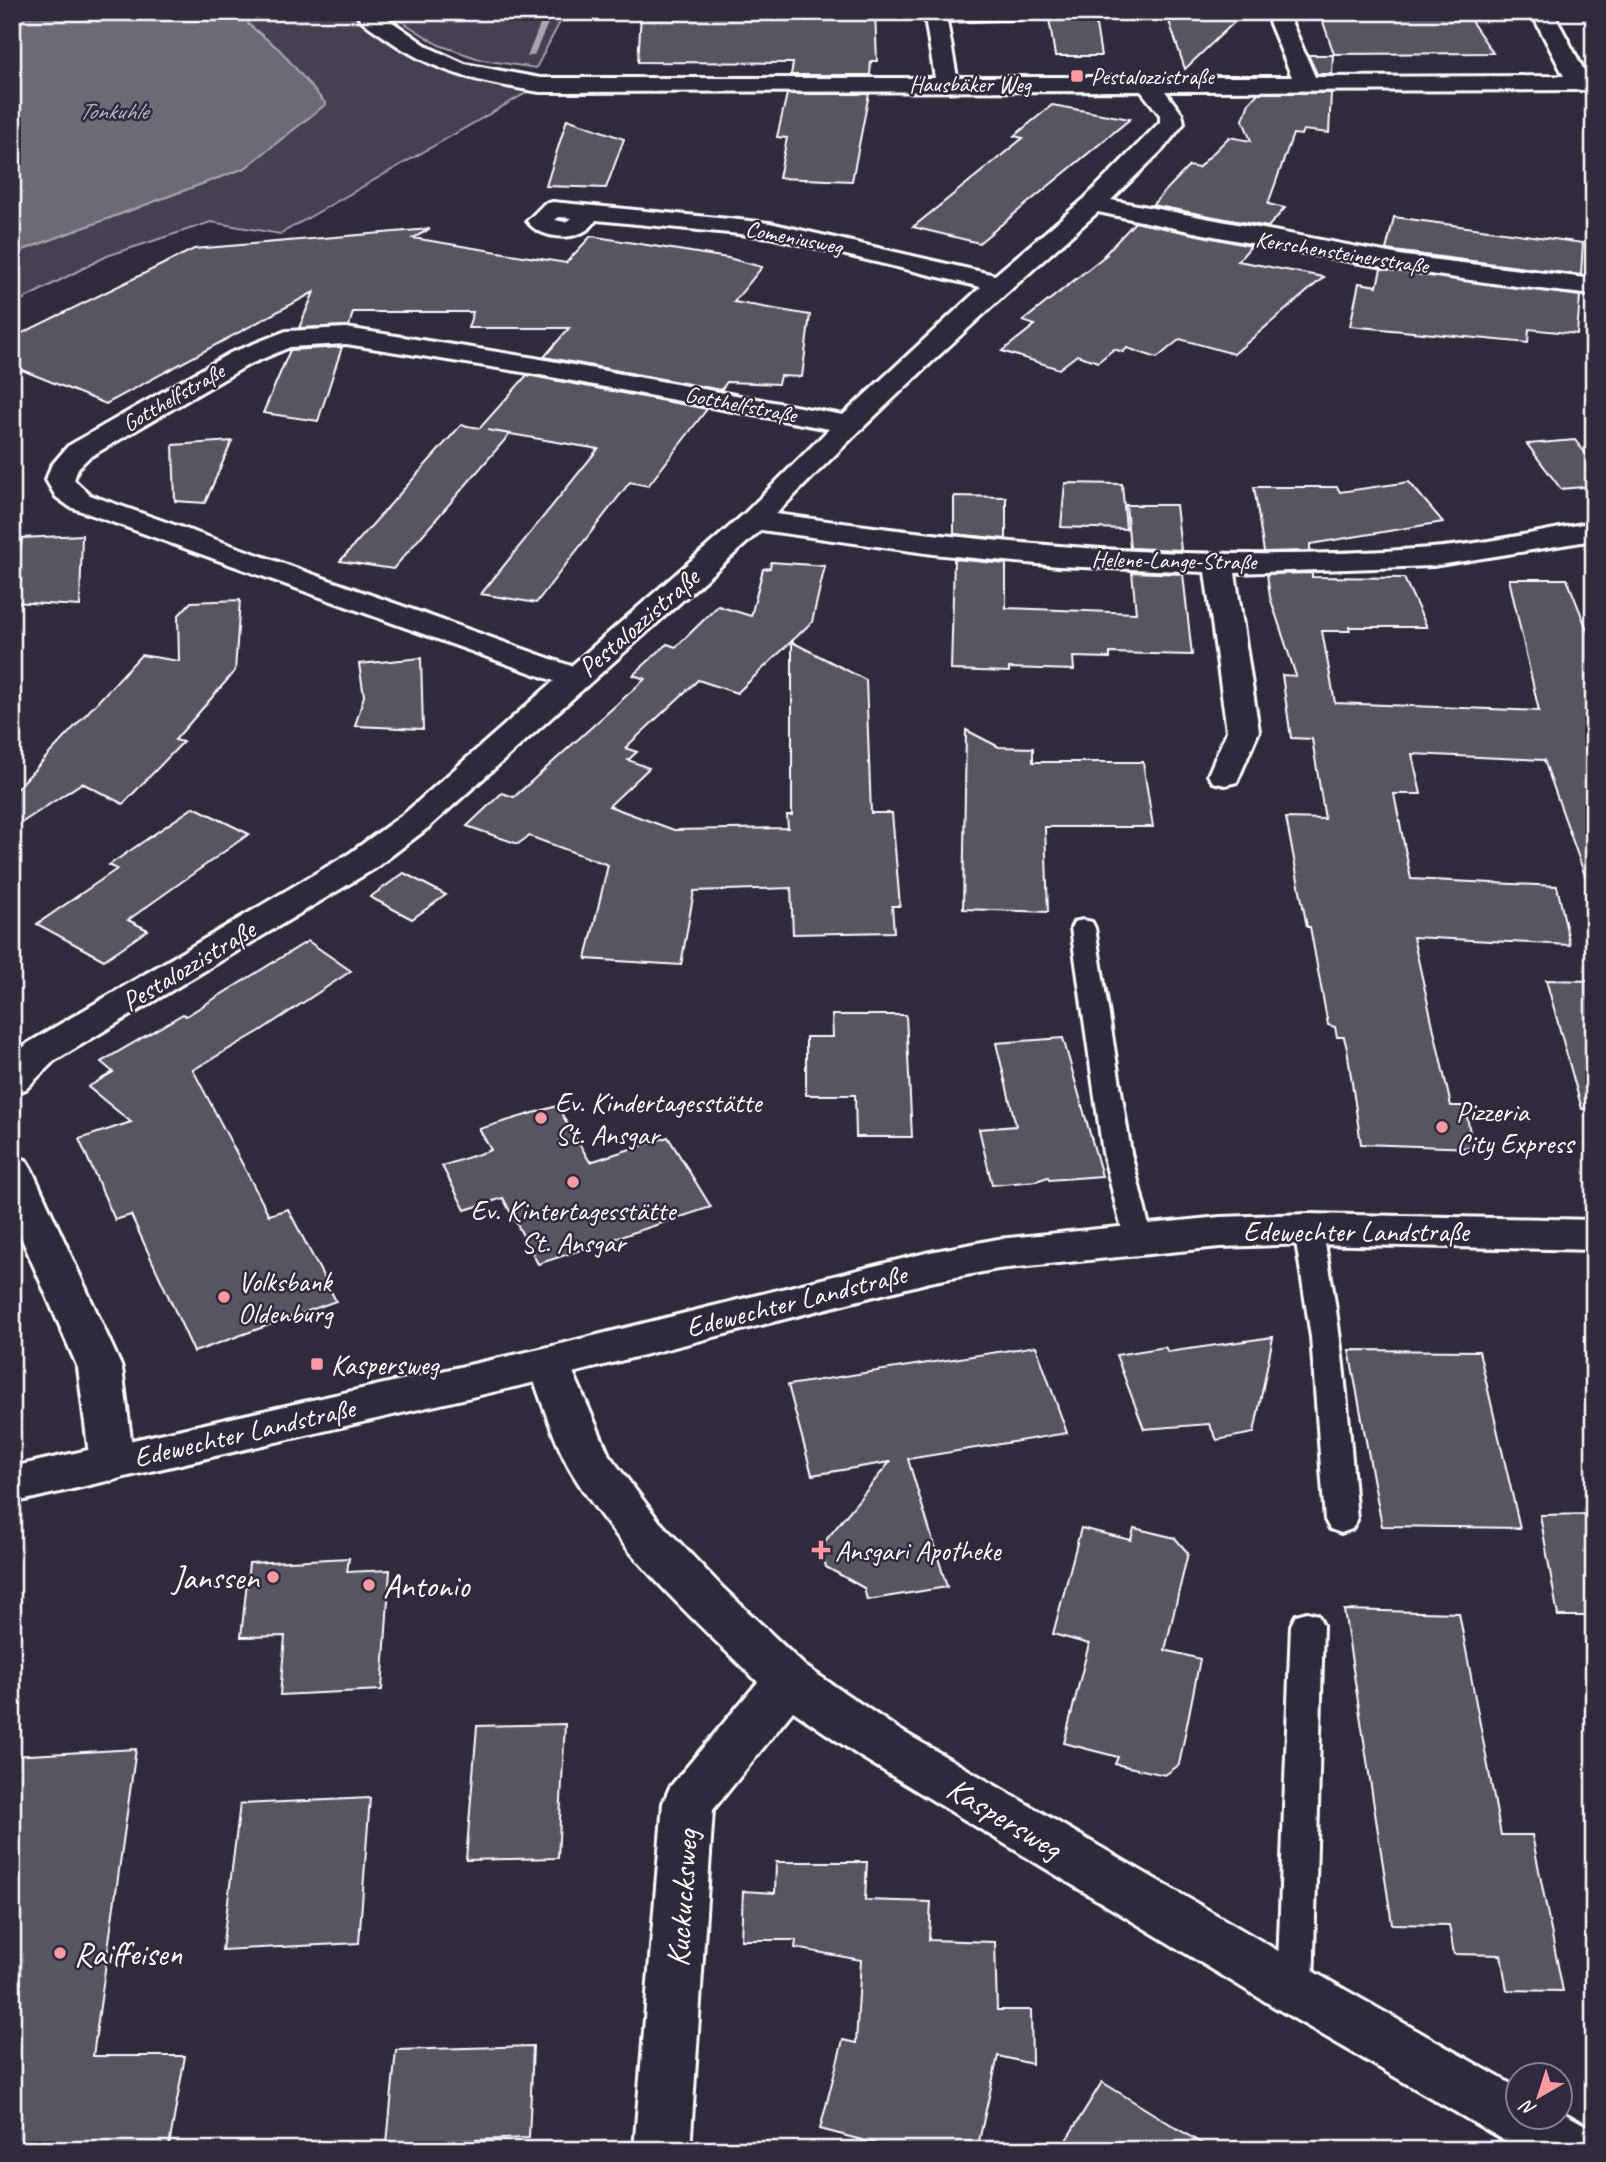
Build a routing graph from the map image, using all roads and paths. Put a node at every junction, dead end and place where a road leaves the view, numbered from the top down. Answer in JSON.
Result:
{"nodes":[{"id":1,"x":363,"y":12,"type":"edge"},
{"id":2,"x":1028,"y":12,"type":"edge"},
{"id":3,"x":1276,"y":12,"type":"edge"},
{"id":4,"x":1542,"y":12,"type":"edge"},
{"id":5,"x":935,"y":14,"type":"edge"},
{"id":6,"x":1306,"y":83,"type":"junction"},
{"id":7,"x":1586,"y":83,"type":"edge"},
{"id":8,"x":1148,"y":84,"type":"junction"},
{"id":9,"x":947,"y":85,"type":"junction"},
{"id":10,"x":1093,"y":204,"type":"junction"},
{"id":11,"x":585,"y":213,"type":"dead end"},
{"id":12,"x":1000,"y":284,"type":"junction"},
{"id":13,"x":1594,"y":287,"type":"edge"},
{"id":14,"x":849,"y":424,"type":"junction"},
{"id":15,"x":754,"y":520,"type":"junction"},
{"id":16,"x":1594,"y":531,"type":"edge"},
{"id":17,"x":1219,"y":564,"type":"junction"},
{"id":18,"x":574,"y":678,"type":"junction"},
{"id":19,"x":1225,"y":775,"type":"dead end"},
{"id":20,"x":1083,"y":928,"type":"dead end"},
{"id":21,"x":12,"y":1080,"type":"edge"},
{"id":22,"x":12,"y":1170,"type":"edge"},
{"id":23,"x":1308,"y":1229,"type":"junction"},
{"id":24,"x":1594,"y":1235,"type":"edge"},
{"id":25,"x":1138,"y":1238,"type":"junction"},
{"id":26,"x":549,"y":1363,"type":"junction"},
{"id":27,"x":112,"y":1463,"type":"junction"},
{"id":28,"x":12,"y":1485,"type":"edge"},
{"id":29,"x":1341,"y":1520,"type":"dead end"},
{"id":30,"x":1307,"y":1625,"type":"dead end"},
{"id":31,"x":788,"y":1681,"type":"junction"},
{"id":32,"x":1295,"y":1990,"type":"junction"},
{"id":33,"x":662,"y":2150,"type":"edge"},
{"id":34,"x":1575,"y":2150,"type":"edge"}],
"edges":[{"from":1,"to":9,"type":"street","name":"Hausbäker Weg"},
{"from":2,"to":5,"type":"street"},
{"from":3,"to":6,"type":"street"},
{"from":4,"to":7,"type":"street"},
{"from":5,"to":9,"type":"street"},
{"from":6,"to":7,"type":"street","name":"Hausbäker Weg"},
{"from":6,"to":8,"type":"street","name":"Hausbäker Weg"},
{"from":8,"to":9,"type":"street","name":"Hausbäker Weg"},
{"from":8,"to":10,"type":"street","name":"Pestalozzistraße"},
{"from":10,"to":12,"type":"street","name":"Pestalozzistraße"},
{"from":10,"to":13,"type":"street","name":"Kerschensteinerstraße"},
{"from":11,"to":12,"type":"street","name":"Comeniusweg"},
{"from":12,"to":14,"type":"street","name":"Pestalozzistraße"},
{"from":14,"to":15,"type":"street","name":"Pestalozzistraße"},
{"from":14,"to":18,"type":"street","name":"Gotthelfstraße"},
{"from":15,"to":17,"type":"street","name":"Helene-Lange-Straße"},
{"from":15,"to":18,"type":"street","name":"Pestalozzistraße"},
{"from":16,"to":17,"type":"street","name":"Helene-Lange-Straße"},
{"from":17,"to":19,"type":"street"},
{"from":18,"to":21,"type":"street","name":"Pestalozzistraße"},
{"from":20,"to":25,"type":"lane"},
{"from":22,"to":27,"type":"street"},
{"from":23,"to":24,"type":"street","name":"Edewechter Landstraße"},
{"from":23,"to":25,"type":"street","name":"Edewechter Landstraße"},
{"from":23,"to":29,"type":"lane"},
{"from":25,"to":26,"type":"street","name":"Edewechter Landstraße"},
{"from":26,"to":27,"type":"street","name":"Edewechter Landstraße"},
{"from":26,"to":31,"type":"street","name":"Kaspersweg"},
{"from":27,"to":28,"type":"street","name":"Edewechter Landstraße"},
{"from":30,"to":32,"type":"lane"},
{"from":31,"to":32,"type":"street","name":"Kaspersweg"},
{"from":31,"to":33,"type":"street","name":"Kuckucksweg"},
{"from":32,"to":34,"type":"street","name":"Kaspersweg"}]}
